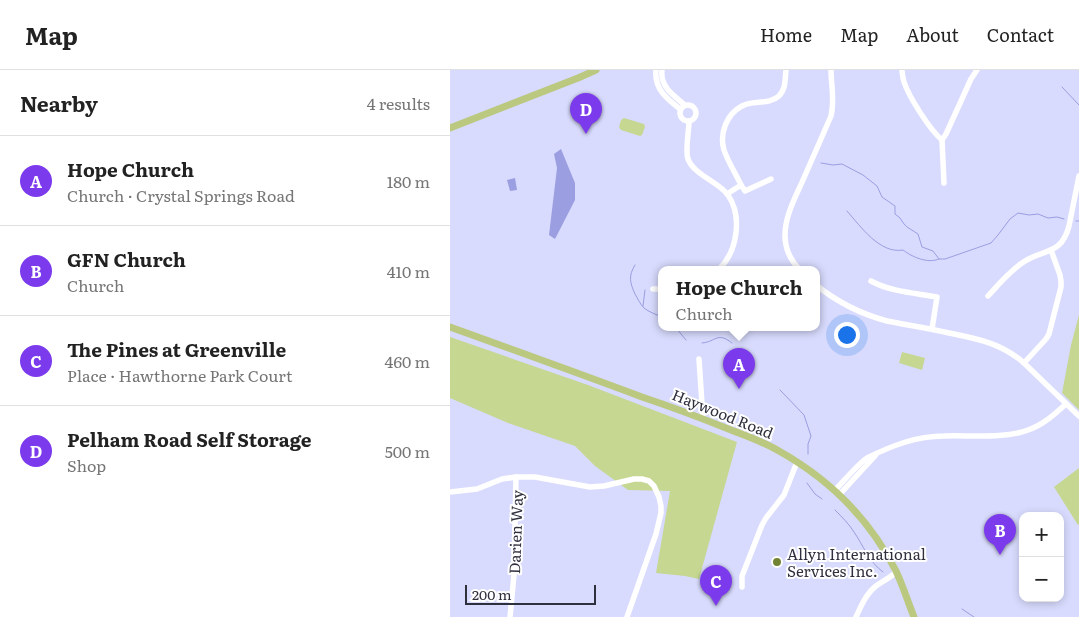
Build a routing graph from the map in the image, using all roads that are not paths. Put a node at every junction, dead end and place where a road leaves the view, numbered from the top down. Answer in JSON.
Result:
{"nodes":[{"id":1,"x":596,"y":70,"type":"edge"},
{"id":2,"x":656,"y":70,"type":"edge"},
{"id":3,"x":662,"y":70,"type":"edge"},
{"id":4,"x":786,"y":70,"type":"edge"},
{"id":5,"x":831,"y":70,"type":"edge"},
{"id":6,"x":902,"y":70,"type":"edge"},
{"id":7,"x":977,"y":70,"type":"edge"},
{"id":8,"x":682,"y":107,"type":"junction"},
{"id":9,"x":689,"y":120,"type":"junction"},
{"id":10,"x":450,"y":128,"type":"edge"},
{"id":11,"x":942,"y":140,"type":"junction"},
{"id":12,"x":771,"y":179,"type":"dead end"},
{"id":13,"x":1079,"y":179,"type":"edge"},
{"id":14,"x":944,"y":183,"type":"dead end"},
{"id":15,"x":741,"y":185,"type":"junction"},
{"id":16,"x":727,"y":194,"type":"junction"},
{"id":17,"x":1051,"y":250,"type":"junction"},
{"id":18,"x":723,"y":266,"type":"edge"},
{"id":19,"x":796,"y":266,"type":"edge"},
{"id":20,"x":871,"y":281,"type":"dead end"},
{"id":21,"x":653,"y":288,"type":"dead end"},
{"id":22,"x":820,"y":288,"type":"edge"},
{"id":23,"x":658,"y":289,"type":"edge"},
{"id":24,"x":988,"y":296,"type":"dead end"},
{"id":25,"x":450,"y":327,"type":"edge"},
{"id":26,"x":932,"y":329,"type":"junction"},
{"id":27,"x":699,"y":359,"type":"dead end"},
{"id":28,"x":1024,"y":363,"type":"junction"},
{"id":29,"x":1066,"y":404,"type":"junction"},
{"id":30,"x":1079,"y":416,"type":"edge"},
{"id":31,"x":703,"y":419,"type":"junction"},
{"id":32,"x":797,"y":462,"type":"junction"},
{"id":33,"x":516,"y":477,"type":"junction"},
{"id":34,"x":450,"y":492,"type":"edge"},
{"id":35,"x":837,"y":493,"type":"junction"},
{"id":36,"x":896,"y":572,"type":"junction"},
{"id":37,"x":742,"y":587,"type":"dead end"},
{"id":38,"x":510,"y":617,"type":"edge"},
{"id":39,"x":627,"y":617,"type":"edge"},
{"id":40,"x":856,"y":617,"type":"edge"},
{"id":41,"x":914,"y":617,"type":"edge"}],
"edges":[{"from":1,"to":10,"type":"main road"},
{"from":2,"to":8,"type":"street"},
{"from":3,"to":8,"type":"street"},
{"from":4,"to":15,"type":"street"},
{"from":5,"to":19,"type":"street"},
{"from":6,"to":11,"type":"street"},
{"from":7,"to":11,"type":"street"},
{"from":8,"to":9,"type":"street"},
{"from":8,"to":9,"type":"street"},
{"from":9,"to":16,"type":"street"},
{"from":11,"to":14,"type":"street"},
{"from":12,"to":15,"type":"street"},
{"from":13,"to":17,"type":"street"},
{"from":15,"to":16,"type":"street"},
{"from":16,"to":18,"type":"street"},
{"from":17,"to":24,"type":"street"},
{"from":17,"to":28,"type":"street"},
{"from":20,"to":26,"type":"street"},
{"from":21,"to":23,"type":"street"},
{"from":22,"to":26,"type":"street"},
{"from":25,"to":31,"type":"main road","name":"Haywood Road"},
{"from":26,"to":28,"type":"street"},
{"from":27,"to":31,"type":"street"},
{"from":28,"to":29,"type":"street"},
{"from":29,"to":30,"type":"street"},
{"from":29,"to":35,"type":"street"},
{"from":31,"to":32,"type":"main road","name":"Haywood Road"},
{"from":32,"to":35,"type":"main road","name":"Haywood Road"},
{"from":32,"to":37,"type":"street"},
{"from":33,"to":34,"type":"street"},
{"from":33,"to":38,"type":"street","name":"Darien Way"},
{"from":33,"to":39,"type":"street"},
{"from":35,"to":36,"type":"main road","name":"Haywood Road"},
{"from":36,"to":40,"type":"street"},
{"from":36,"to":41,"type":"main road","name":"Haywood Road"}]}
